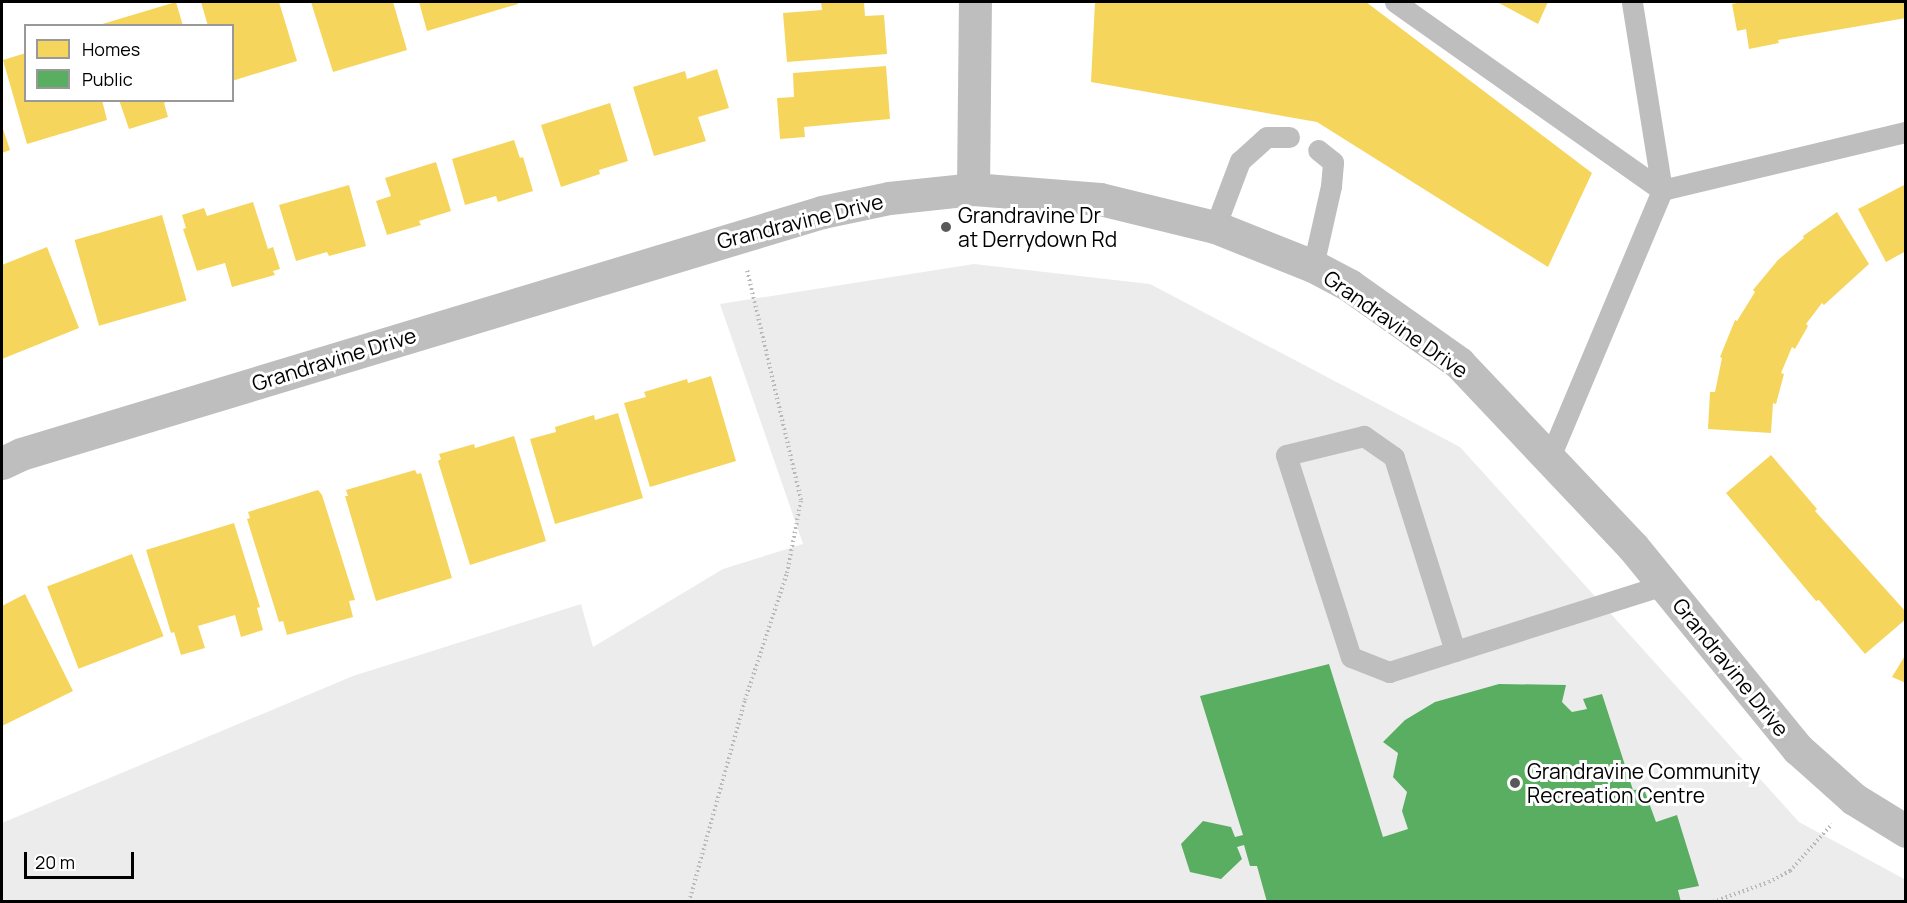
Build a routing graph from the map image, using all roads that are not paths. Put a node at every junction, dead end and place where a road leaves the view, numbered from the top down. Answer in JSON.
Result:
{"nodes":[{"id":1,"x":975,"y":2,"type":"edge"},
{"id":2,"x":1395,"y":2,"type":"edge"},
{"id":3,"x":1632,"y":2,"type":"edge"},
{"id":4,"x":1905,"y":132,"type":"edge"},
{"id":5,"x":1289,"y":137,"type":"dead end"},
{"id":6,"x":1318,"y":150,"type":"dead end"},
{"id":7,"x":973,"y":189,"type":"junction"},
{"id":8,"x":1662,"y":190,"type":"junction"},
{"id":9,"x":1215,"y":227,"type":"junction"},
{"id":10,"x":1313,"y":266,"type":"junction"},
{"id":11,"x":1550,"y":457,"type":"junction"},
{"id":12,"x":2,"y":463,"type":"edge"},
{"id":13,"x":1663,"y":585,"type":"junction"},
{"id":14,"x":1455,"y":651,"type":"junction"},
{"id":15,"x":1905,"y":831,"type":"edge"}],
"edges":[{"from":1,"to":7,"type":"street"},
{"from":2,"to":8,"type":"lane"},
{"from":3,"to":8,"type":"lane"},
{"from":4,"to":8,"type":"lane"},
{"from":5,"to":9,"type":"lane"},
{"from":6,"to":10,"type":"lane"},
{"from":7,"to":9,"type":"street","name":"Grandravine Drive"},
{"from":7,"to":12,"type":"street","name":"Grandravine Drive"},
{"from":8,"to":11,"type":"lane"},
{"from":9,"to":10,"type":"street","name":"Grandravine Drive"},
{"from":10,"to":11,"type":"street","name":"Grandravine Drive"},
{"from":11,"to":13,"type":"street","name":"Grandravine Drive"},
{"from":13,"to":14,"type":"lane"},
{"from":13,"to":15,"type":"street","name":"Grandravine Drive"},
{"from":14,"to":14,"type":"lane"}]}
